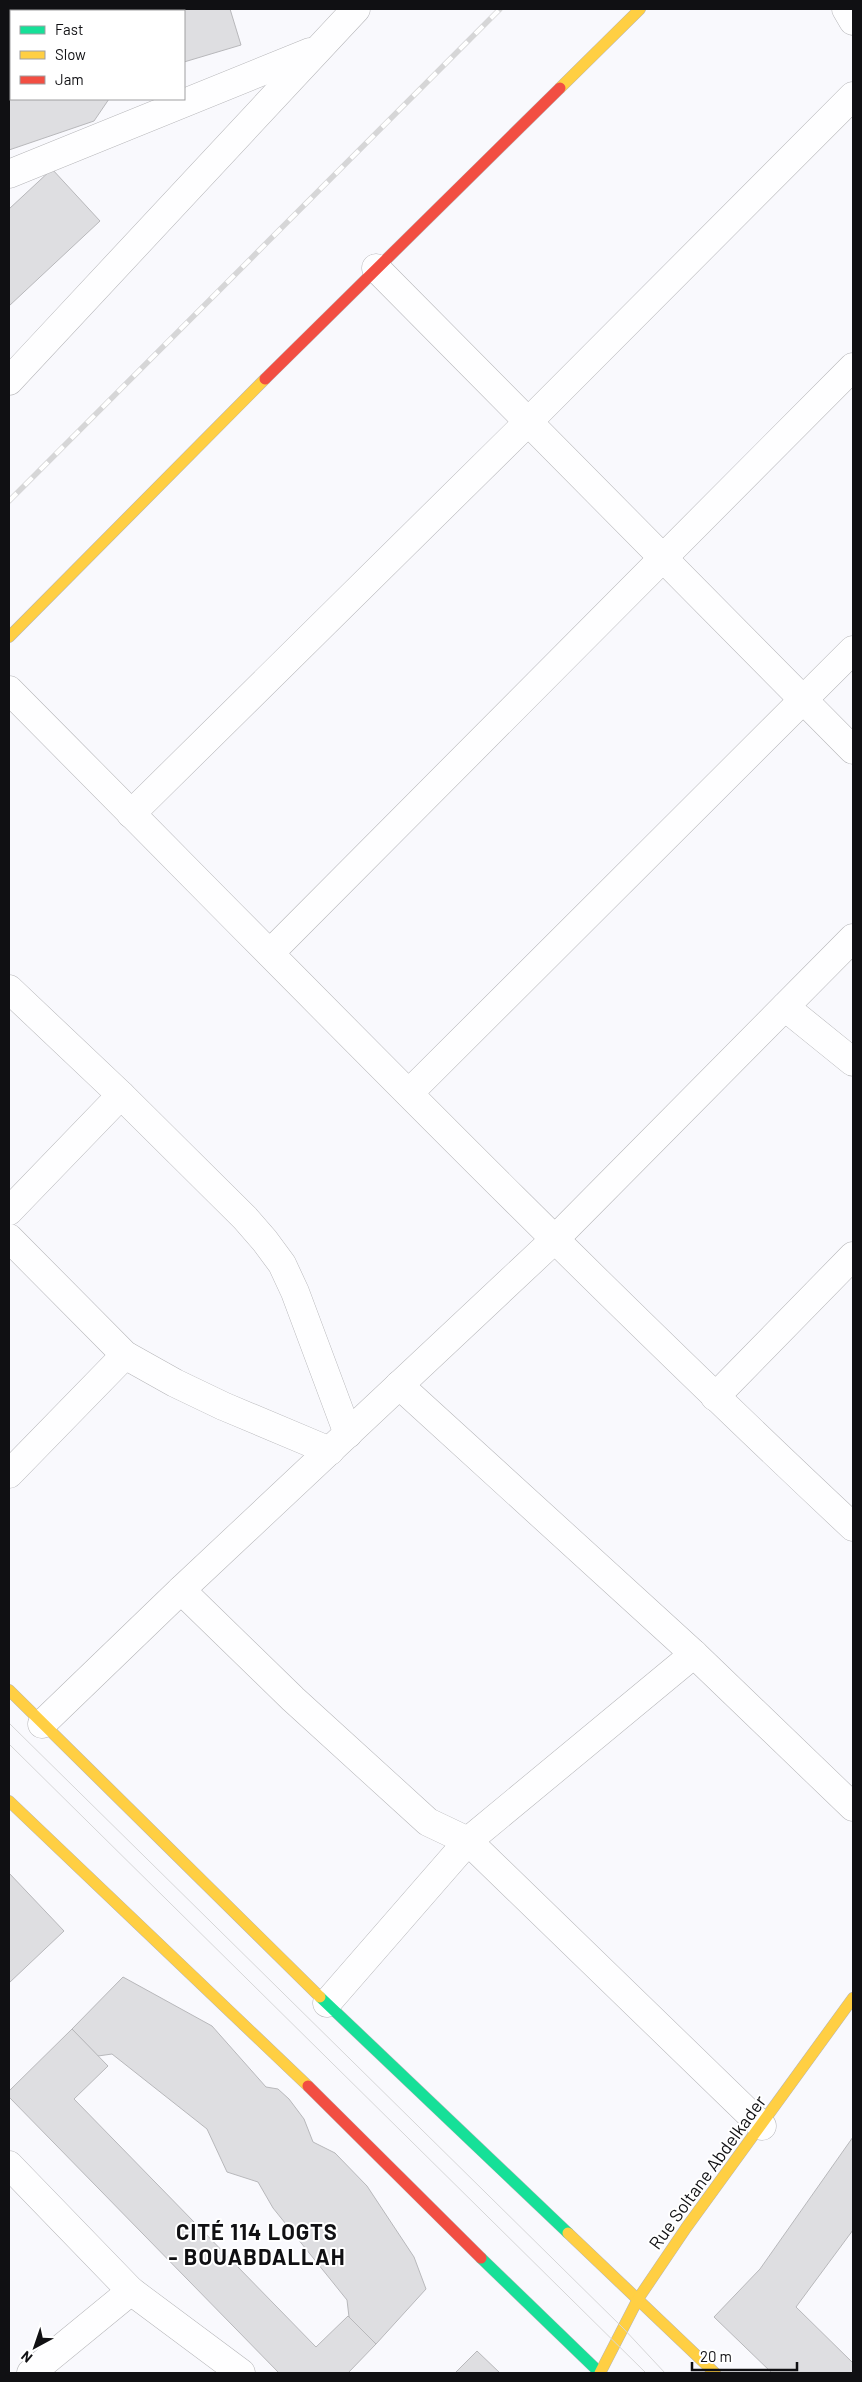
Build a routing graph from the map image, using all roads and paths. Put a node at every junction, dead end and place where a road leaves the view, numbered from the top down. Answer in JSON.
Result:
{"nodes":[{"id":1,"x":356,"y":9,"type":"edge"},
{"id":2,"x":640,"y":9,"type":"edge"},
{"id":3,"x":846,"y":9,"type":"edge"},
{"id":4,"x":853,"y":21,"type":"edge"},
{"id":5,"x":318,"y":49,"type":"junction"},
{"id":6,"x":853,"y":96,"type":"edge"},
{"id":7,"x":9,"y":174,"type":"edge"},
{"id":8,"x":376,"y":268,"type":"junction"},
{"id":9,"x":853,"y":367,"type":"edge"},
{"id":10,"x":9,"y":381,"type":"edge"},
{"id":11,"x":528,"y":422,"type":"junction"},
{"id":12,"x":664,"y":559,"type":"junction"},
{"id":13,"x":9,"y":637,"type":"edge"},
{"id":14,"x":853,"y":650,"type":"edge"},
{"id":15,"x":9,"y":690,"type":"edge"},
{"id":16,"x":803,"y":700,"type":"junction"},
{"id":17,"x":853,"y":750,"type":"edge"},
{"id":18,"x":131,"y":814,"type":"junction"},
{"id":19,"x":853,"y":938,"type":"edge"},
{"id":20,"x":270,"y":953,"type":"junction"},
{"id":21,"x":9,"y":989,"type":"edge"},
{"id":22,"x":785,"y":1007,"type":"junction"},
{"id":23,"x":853,"y":1062,"type":"edge"},
{"id":24,"x":409,"y":1093,"type":"junction"},
{"id":25,"x":121,"y":1095,"type":"junction"},
{"id":26,"x":9,"y":1211,"type":"edge"},
{"id":27,"x":9,"y":1238,"type":"edge"},
{"id":28,"x":554,"y":1240,"type":"junction"},
{"id":29,"x":853,"y":1256,"type":"edge"},
{"id":30,"x":126,"y":1355,"type":"junction"},
{"id":31,"x":399,"y":1385,"type":"junction"},
{"id":32,"x":714,"y":1397,"type":"junction"},
{"id":33,"x":339,"y":1443,"type":"junction"},
{"id":34,"x":9,"y":1474,"type":"edge"},
{"id":35,"x":853,"y":1527,"type":"edge"},
{"id":36,"x":181,"y":1590,"type":"junction"},
{"id":37,"x":694,"y":1654,"type":"junction"},
{"id":38,"x":9,"y":1690,"type":"edge"},
{"id":39,"x":42,"y":1724,"type":"junction"},
{"id":40,"x":9,"y":1801,"type":"edge"},
{"id":41,"x":853,"y":1806,"type":"edge"},
{"id":42,"x":468,"y":1841,"type":"junction"},
{"id":43,"x":853,"y":1998,"type":"edge"},
{"id":44,"x":327,"y":2002,"type":"junction"},
{"id":45,"x":762,"y":2126,"type":"junction"},
{"id":46,"x":9,"y":2165,"type":"edge"},
{"id":47,"x":131,"y":2291,"type":"junction"},
{"id":48,"x":638,"y":2298,"type":"junction"},
{"id":49,"x":31,"y":2373,"type":"edge"},
{"id":50,"x":241,"y":2373,"type":"edge"},
{"id":51,"x":600,"y":2373,"type":"edge"},
{"id":52,"x":715,"y":2373,"type":"edge"}],
"edges":[{"from":1,"to":5,"type":"street"},
{"from":2,"to":8,"type":"main road"},
{"from":3,"to":4,"type":"street"},
{"from":5,"to":7,"type":"street"},
{"from":5,"to":10,"type":"street"},
{"from":6,"to":11,"type":"street"},
{"from":8,"to":11,"type":"street"},
{"from":8,"to":13,"type":"main road"},
{"from":9,"to":12,"type":"street"},
{"from":11,"to":12,"type":"street"},
{"from":11,"to":18,"type":"street"},
{"from":12,"to":16,"type":"street"},
{"from":12,"to":20,"type":"street"},
{"from":14,"to":16,"type":"street"},
{"from":15,"to":18,"type":"street"},
{"from":16,"to":17,"type":"street"},
{"from":16,"to":24,"type":"street"},
{"from":18,"to":20,"type":"street"},
{"from":19,"to":22,"type":"street"},
{"from":20,"to":24,"type":"street"},
{"from":21,"to":25,"type":"street"},
{"from":22,"to":23,"type":"street"},
{"from":22,"to":28,"type":"street"},
{"from":24,"to":28,"type":"street"},
{"from":25,"to":26,"type":"street"},
{"from":25,"to":33,"type":"street"},
{"from":27,"to":30,"type":"street"},
{"from":28,"to":31,"type":"street"},
{"from":28,"to":32,"type":"street"},
{"from":29,"to":32,"type":"street"},
{"from":30,"to":33,"type":"street"},
{"from":30,"to":34,"type":"street"},
{"from":31,"to":33,"type":"street"},
{"from":31,"to":37,"type":"street"},
{"from":32,"to":35,"type":"street"},
{"from":33,"to":36,"type":"street"},
{"from":36,"to":39,"type":"street"},
{"from":36,"to":42,"type":"street"},
{"from":37,"to":41,"type":"street"},
{"from":37,"to":42,"type":"street"},
{"from":38,"to":39,"type":"main road"},
{"from":39,"to":44,"type":"main road"},
{"from":40,"to":51,"type":"main road"},
{"from":42,"to":44,"type":"street"},
{"from":42,"to":45,"type":"street"},
{"from":43,"to":45,"type":"main road","name":"Rue Soltane Abdelkader"},
{"from":44,"to":48,"type":"main road"},
{"from":45,"to":48,"type":"main road","name":"Rue Soltane Abdelkader"},
{"from":46,"to":47,"type":"street"},
{"from":47,"to":49,"type":"street"},
{"from":47,"to":50,"type":"street"},
{"from":48,"to":51,"type":"main road","name":"Rue Soltane Abdelkader"},
{"from":48,"to":52,"type":"main road"}]}
